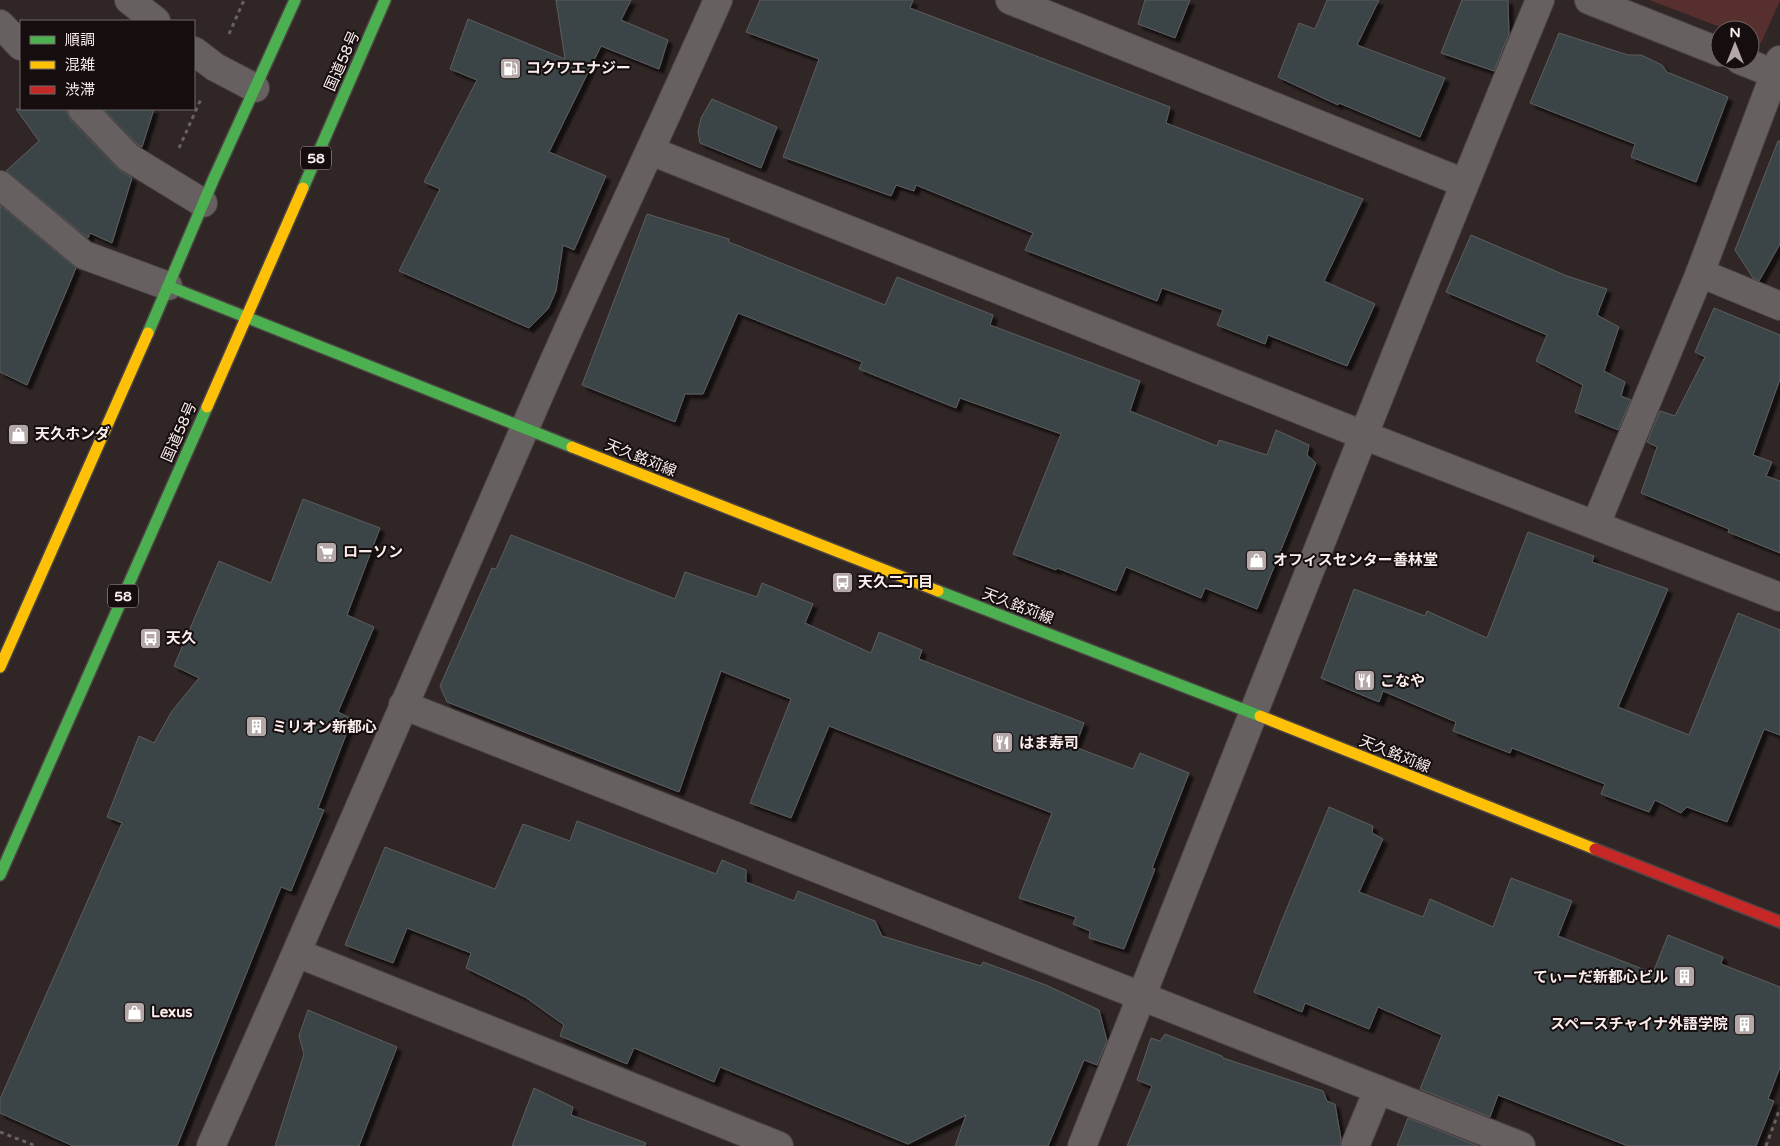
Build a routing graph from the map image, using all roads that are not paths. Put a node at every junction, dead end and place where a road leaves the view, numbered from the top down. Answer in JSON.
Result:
{"nodes":[{"id":1,"x":129,"y":0,"type":"edge"},
{"id":2,"x":295,"y":0,"type":"edge"},
{"id":3,"x":385,"y":0,"type":"edge"},
{"id":4,"x":718,"y":0,"type":"edge"},
{"id":5,"x":1010,"y":0,"type":"edge"},
{"id":6,"x":1540,"y":0,"type":"edge"},
{"id":7,"x":1589,"y":0,"type":"edge"},
{"id":8,"x":155,"y":20,"type":"edge"},
{"id":9,"x":0,"y":24,"type":"edge"},
{"id":10,"x":20,"y":45,"type":"edge"},
{"id":11,"x":1710,"y":48,"type":"edge"},
{"id":12,"x":195,"y":52,"type":"edge"},
{"id":13,"x":1760,"y":65,"type":"edge"},
{"id":14,"x":1778,"y":70,"type":"edge"},
{"id":15,"x":255,"y":88,"type":"junction"},
{"id":16,"x":83,"y":110,"type":"edge"},
{"id":17,"x":651,"y":151,"type":"junction"},
{"id":18,"x":1464,"y":184,"type":"junction"},
{"id":19,"x":0,"y":185,"type":"edge"},
{"id":20,"x":203,"y":202,"type":"junction"},
{"id":21,"x":1700,"y":273,"type":"junction"},
{"id":22,"x":168,"y":286,"type":"junction"},
{"id":23,"x":1780,"y":306,"type":"edge"},
{"id":24,"x":246,"y":316,"type":"junction"},
{"id":25,"x":525,"y":428,"type":"junction"},
{"id":26,"x":1363,"y":435,"type":"junction"},
{"id":27,"x":1596,"y":524,"type":"junction"},
{"id":28,"x":1780,"y":597,"type":"edge"},
{"id":29,"x":0,"y":667,"type":"edge"},
{"id":30,"x":404,"y":705,"type":"junction"},
{"id":31,"x":1253,"y":713,"type":"junction"},
{"id":32,"x":0,"y":875,"type":"edge"},
{"id":33,"x":1780,"y":922,"type":"edge"},
{"id":34,"x":297,"y":953,"type":"junction"},
{"id":35,"x":1142,"y":995,"type":"junction"},
{"id":36,"x":1378,"y":1090,"type":"junction"},
{"id":37,"x":211,"y":1146,"type":"edge"},
{"id":38,"x":779,"y":1146,"type":"edge"},
{"id":39,"x":1082,"y":1146,"type":"edge"},
{"id":40,"x":1355,"y":1146,"type":"edge"},
{"id":41,"x":1521,"y":1146,"type":"edge"}],
"edges":[{"from":1,"to":8,"type":"street"},
{"from":2,"to":15,"type":"main road"},
{"from":3,"to":24,"type":"main road","name":"国道58号","number":"58"},
{"from":4,"to":17,"type":"street"},
{"from":5,"to":18,"type":"street"},
{"from":6,"to":18,"type":"street"},
{"from":7,"to":11,"type":"street"},
{"from":9,"to":10,"type":"street"},
{"from":12,"to":15,"type":"street"},
{"from":13,"to":14,"type":"street"},
{"from":14,"to":21,"type":"street"},
{"from":15,"to":20,"type":"main road"},
{"from":16,"to":20,"type":"street"},
{"from":17,"to":25,"type":"street"},
{"from":17,"to":26,"type":"street"},
{"from":18,"to":26,"type":"street"},
{"from":19,"to":22,"type":"street"},
{"from":20,"to":22,"type":"main road"},
{"from":21,"to":23,"type":"street"},
{"from":21,"to":27,"type":"street"},
{"from":22,"to":24,"type":"main road","name":"天久銘苅線"},
{"from":22,"to":29,"type":"main road"},
{"from":24,"to":25,"type":"main road","name":"天久銘苅線"},
{"from":24,"to":32,"type":"main road","name":"国道58号","number":"58"},
{"from":25,"to":30,"type":"street"},
{"from":25,"to":31,"type":"main road","name":"天久銘苅線"},
{"from":26,"to":27,"type":"street"},
{"from":26,"to":31,"type":"street"},
{"from":27,"to":28,"type":"street"},
{"from":30,"to":34,"type":"street"},
{"from":30,"to":35,"type":"street"},
{"from":31,"to":33,"type":"main road","name":"天久銘苅線"},
{"from":31,"to":35,"type":"street"},
{"from":34,"to":37,"type":"street"},
{"from":34,"to":38,"type":"street"},
{"from":35,"to":36,"type":"street"},
{"from":35,"to":39,"type":"street"},
{"from":36,"to":40,"type":"street"},
{"from":36,"to":41,"type":"street"}]}
